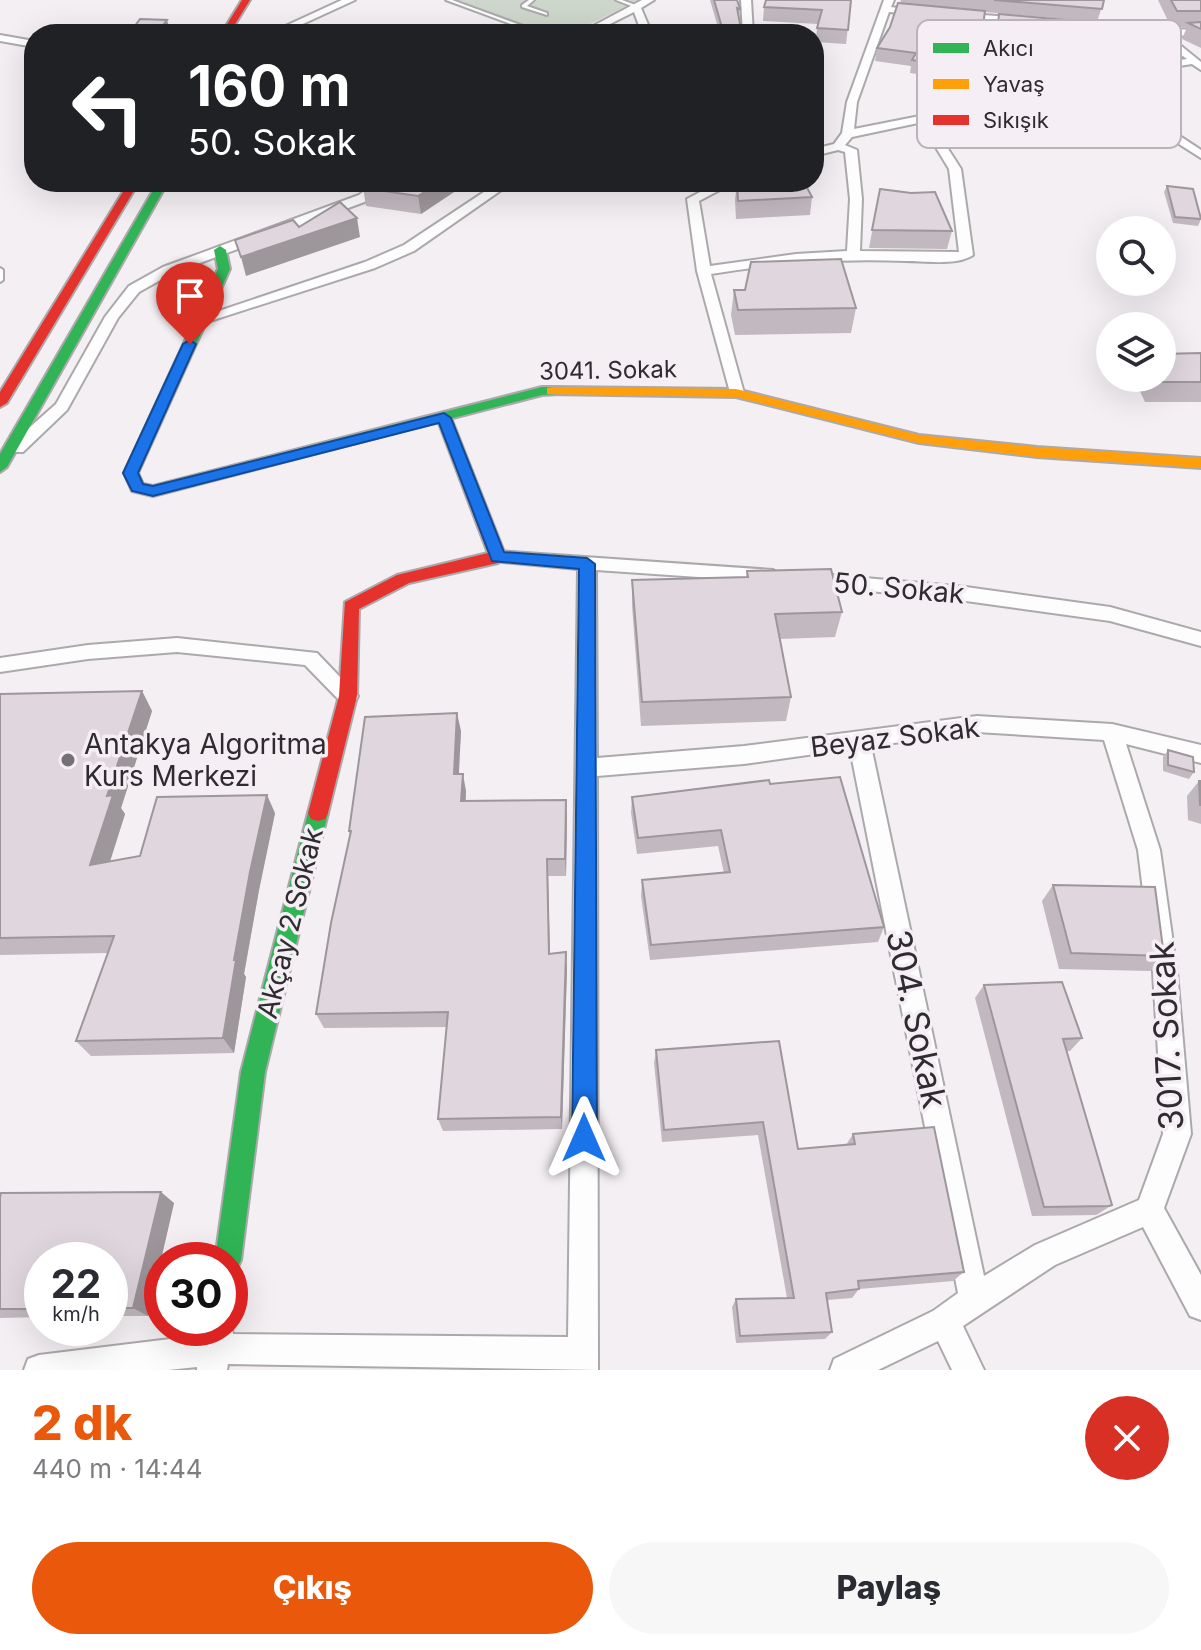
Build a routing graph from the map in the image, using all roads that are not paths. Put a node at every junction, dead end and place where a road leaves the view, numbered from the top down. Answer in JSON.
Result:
{"nodes":[{"id":1,"x":350,"y":0,"type":"edge"},
{"id":2,"x":448,"y":0,"type":"edge"},
{"id":3,"x":532,"y":0,"type":"edge"},
{"id":4,"x":618,"y":0,"type":"edge"},
{"id":5,"x":649,"y":0,"type":"edge"},
{"id":6,"x":746,"y":0,"type":"edge"},
{"id":7,"x":886,"y":5,"type":"edge"},
{"id":8,"x":636,"y":6,"type":"junction"},
{"id":9,"x":254,"y":11,"type":"edge"},
{"id":10,"x":930,"y":13,"type":"edge"},
{"id":11,"x":545,"y":14,"type":"dead end"},
{"id":12,"x":945,"y":14,"type":"edge"},
{"id":13,"x":990,"y":17,"type":"junction"},
{"id":14,"x":990,"y":20,"type":"edge"},
{"id":15,"x":1031,"y":20,"type":"edge"},
{"id":16,"x":238,"y":24,"type":"edge"},
{"id":17,"x":296,"y":24,"type":"edge"},
{"id":18,"x":515,"y":24,"type":"edge"},
{"id":19,"x":602,"y":24,"type":"edge"},
{"id":20,"x":643,"y":24,"type":"edge"},
{"id":21,"x":747,"y":24,"type":"edge"},
{"id":22,"x":1181,"y":32,"type":"edge"},
{"id":23,"x":1201,"y":32,"type":"edge"},
{"id":24,"x":0,"y":38,"type":"edge"},
{"id":25,"x":24,"y":42,"type":"edge"},
{"id":26,"x":1181,"y":49,"type":"edge"},
{"id":27,"x":1197,"y":64,"type":"edge"},
{"id":28,"x":917,"y":120,"type":"edge"},
{"id":29,"x":848,"y":134,"type":"junction"},
{"id":30,"x":1181,"y":142,"type":"edge"},
{"id":31,"x":838,"y":146,"type":"junction"},
{"id":32,"x":942,"y":148,"type":"edge"},
{"id":33,"x":824,"y":150,"type":"edge"},
{"id":34,"x":1201,"y":155,"type":"edge"},
{"id":35,"x":128,"y":192,"type":"edge"},
{"id":36,"x":157,"y":192,"type":"edge"},
{"id":37,"x":368,"y":192,"type":"edge"},
{"id":38,"x":492,"y":192,"type":"edge"},
{"id":39,"x":708,"y":192,"type":"edge"},
{"id":40,"x":220,"y":250,"type":"junction"},
{"id":41,"x":853,"y":255,"type":"junction"},
{"id":42,"x":0,"y":270,"type":"edge"},
{"id":43,"x":704,"y":271,"type":"junction"},
{"id":44,"x":0,"y":280,"type":"edge"},
{"id":45,"x":202,"y":319,"type":"junction"},
{"id":46,"x":736,"y":393,"type":"junction"},
{"id":47,"x":0,"y":403,"type":"edge"},
{"id":48,"x":444,"y":418,"type":"junction"},
{"id":49,"x":2,"y":463,"type":"edge"},
{"id":50,"x":1201,"y":463,"type":"edge"},
{"id":51,"x":498,"y":557,"type":"junction"},
{"id":52,"x":587,"y":564,"type":"junction"},
{"id":53,"x":1201,"y":639,"type":"edge"},
{"id":54,"x":0,"y":665,"type":"edge"},
{"id":55,"x":348,"y":696,"type":"junction"},
{"id":56,"x":1112,"y":732,"type":"junction"},
{"id":57,"x":859,"y":740,"type":"junction"},
{"id":58,"x":1201,"y":754,"type":"edge"},
{"id":59,"x":586,"y":768,"type":"junction"},
{"id":60,"x":1149,"y":1210,"type":"junction"},
{"id":61,"x":230,"y":1242,"type":"edge"},
{"id":62,"x":974,"y":1299,"type":"junction"},
{"id":63,"x":1201,"y":1305,"type":"edge"},
{"id":64,"x":944,"y":1322,"type":"junction"},
{"id":65,"x":216,"y":1349,"type":"edge"},
{"id":66,"x":583,"y":1362,"type":"edge"},
{"id":67,"x":39,"y":1370,"type":"edge"},
{"id":68,"x":845,"y":1370,"type":"edge"},
{"id":69,"x":969,"y":1370,"type":"edge"}],
"edges":[{"from":1,"to":17,"type":"street"},
{"from":2,"to":18,"type":"lane"},
{"from":3,"to":11,"type":"lane"},
{"from":4,"to":8,"type":"lane"},
{"from":5,"to":8,"type":"street"},
{"from":6,"to":21,"type":"street"},
{"from":7,"to":10,"type":"street"},
{"from":7,"to":29,"type":"street"},
{"from":8,"to":19,"type":"street"},
{"from":8,"to":20,"type":"street"},
{"from":9,"to":16,"type":"main road"},
{"from":12,"to":13,"type":"street"},
{"from":13,"to":14,"type":"street"},
{"from":13,"to":15,"type":"street"},
{"from":22,"to":23,"type":"street"},
{"from":24,"to":25,"type":"street"},
{"from":26,"to":27,"type":"street"},
{"from":28,"to":29,"type":"street"},
{"from":29,"to":31,"type":"street"},
{"from":30,"to":34,"type":"street"},
{"from":31,"to":33,"type":"street"},
{"from":31,"to":41,"type":"street"},
{"from":32,"to":41,"type":"street"},
{"from":35,"to":47,"type":"main road"},
{"from":36,"to":49,"type":"main road"},
{"from":37,"to":40,"type":"street"},
{"from":38,"to":45,"type":"street"},
{"from":39,"to":43,"type":"street"},
{"from":40,"to":45,"type":"main road","name":"3041. Sokak"},
{"from":40,"to":49,"type":"street"},
{"from":41,"to":43,"type":"street"},
{"from":42,"to":44,"type":"lane"},
{"from":43,"to":46,"type":"street"},
{"from":45,"to":48,"type":"main road","name":"3041. Sokak"},
{"from":46,"to":48,"type":"main road","name":"3041. Sokak"},
{"from":46,"to":50,"type":"main road","name":"3041. Sokak"},
{"from":48,"to":51,"type":"main road"},
{"from":51,"to":52,"type":"street","name":"50. Sokak"},
{"from":51,"to":55,"type":"main road","name":"Akçay 2 Sokak"},
{"from":52,"to":53,"type":"street","name":"50. Sokak"},
{"from":52,"to":59,"type":"street"},
{"from":54,"to":55,"type":"street"},
{"from":55,"to":61,"type":"main road","name":"Akçay 2 Sokak"},
{"from":56,"to":57,"type":"street","name":"Beyaz Sokak"},
{"from":56,"to":58,"type":"street","name":"Beyaz Sokak"},
{"from":56,"to":60,"type":"street","name":"3017. Sokak"},
{"from":57,"to":59,"type":"street","name":"Beyaz Sokak"},
{"from":57,"to":62,"type":"street","name":"304. Sokak"},
{"from":59,"to":66,"type":"street"},
{"from":60,"to":62,"type":"street"},
{"from":60,"to":63,"type":"street"},
{"from":62,"to":64,"type":"street"},
{"from":64,"to":68,"type":"street"},
{"from":64,"to":69,"type":"street"},
{"from":65,"to":66,"type":"street"},
{"from":65,"to":67,"type":"street"}]}
